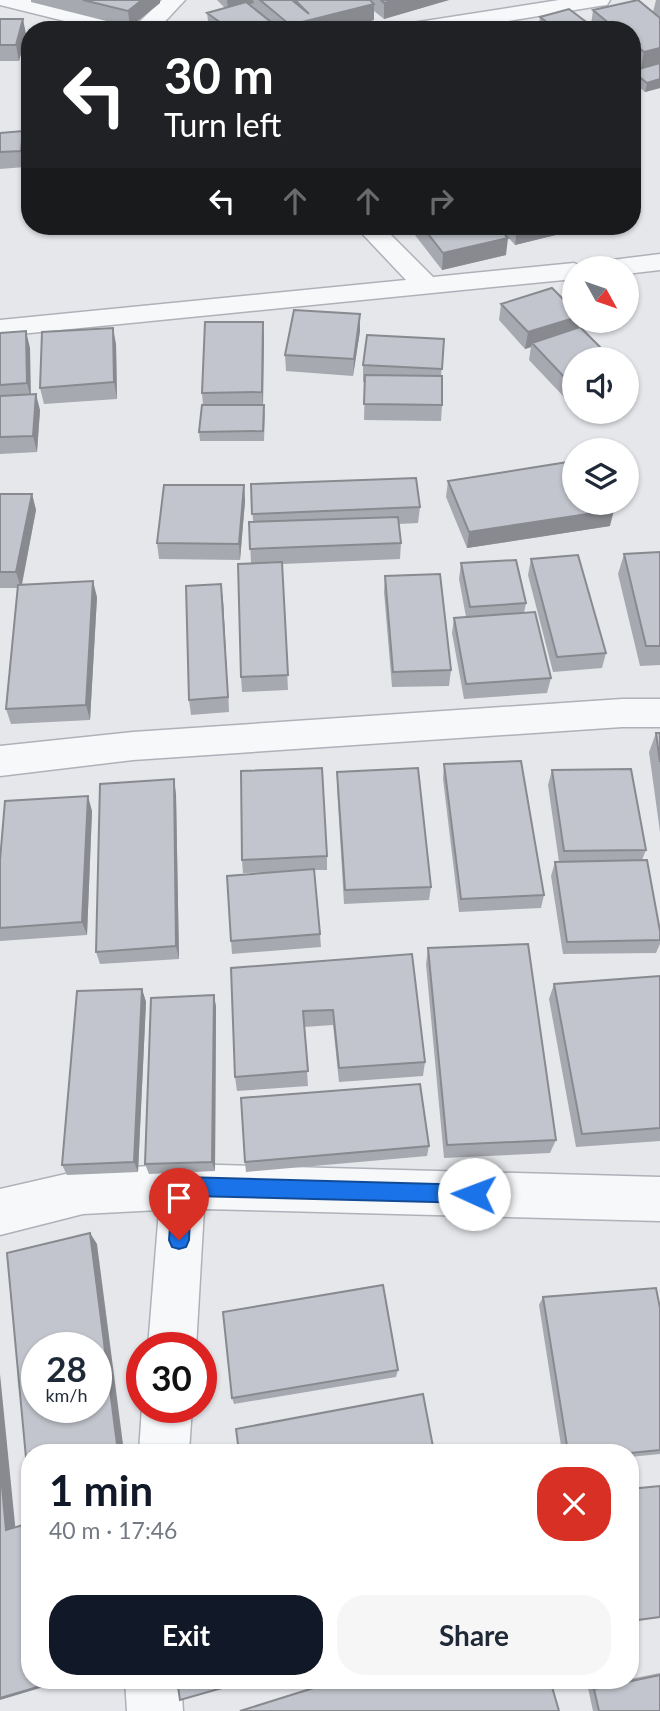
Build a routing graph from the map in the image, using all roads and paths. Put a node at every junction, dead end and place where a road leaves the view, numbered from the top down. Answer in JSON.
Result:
{"nodes":[{"id":1,"x":5,"y":0,"type":"edge"},
{"id":2,"x":174,"y":0,"type":"edge"},
{"id":3,"x":599,"y":0,"type":"edge"},
{"id":4,"x":92,"y":21,"type":"edge"},
{"id":5,"x":153,"y":21,"type":"edge"},
{"id":6,"x":468,"y":21,"type":"edge"},
{"id":7,"x":377,"y":235,"type":"edge"},
{"id":8,"x":660,"y":262,"type":"edge"},
{"id":9,"x":639,"y":264,"type":"edge"},
{"id":10,"x":562,"y":272,"type":"edge"},
{"id":11,"x":427,"y":286,"type":"junction"},
{"id":12,"x":0,"y":328,"type":"edge"},
{"id":13,"x":660,"y":713,"type":"edge"},
{"id":14,"x":0,"y":761,"type":"edge"},
{"id":15,"x":183,"y":1186,"type":"junction"},
{"id":16,"x":660,"y":1199,"type":"edge"},
{"id":17,"x":0,"y":1212,"type":"edge"},
{"id":18,"x":173,"y":1332,"type":"edge"},
{"id":19,"x":166,"y":1423,"type":"edge"},
{"id":20,"x":165,"y":1444,"type":"edge"},
{"id":21,"x":154,"y":1689,"type":"edge"},
{"id":22,"x":155,"y":1711,"type":"edge"}],
"edges":[{"from":1,"to":4,"type":"street"},
{"from":2,"to":5,"type":"street"},
{"from":3,"to":6,"type":"street"},
{"from":7,"to":11,"type":"street"},
{"from":8,"to":9,"type":"street"},
{"from":10,"to":11,"type":"street"},
{"from":11,"to":12,"type":"street"},
{"from":13,"to":14,"type":"street"},
{"from":15,"to":16,"type":"street"},
{"from":15,"to":17,"type":"street"},
{"from":15,"to":18,"type":"street"},
{"from":19,"to":20,"type":"street"},
{"from":21,"to":22,"type":"street"}]}
